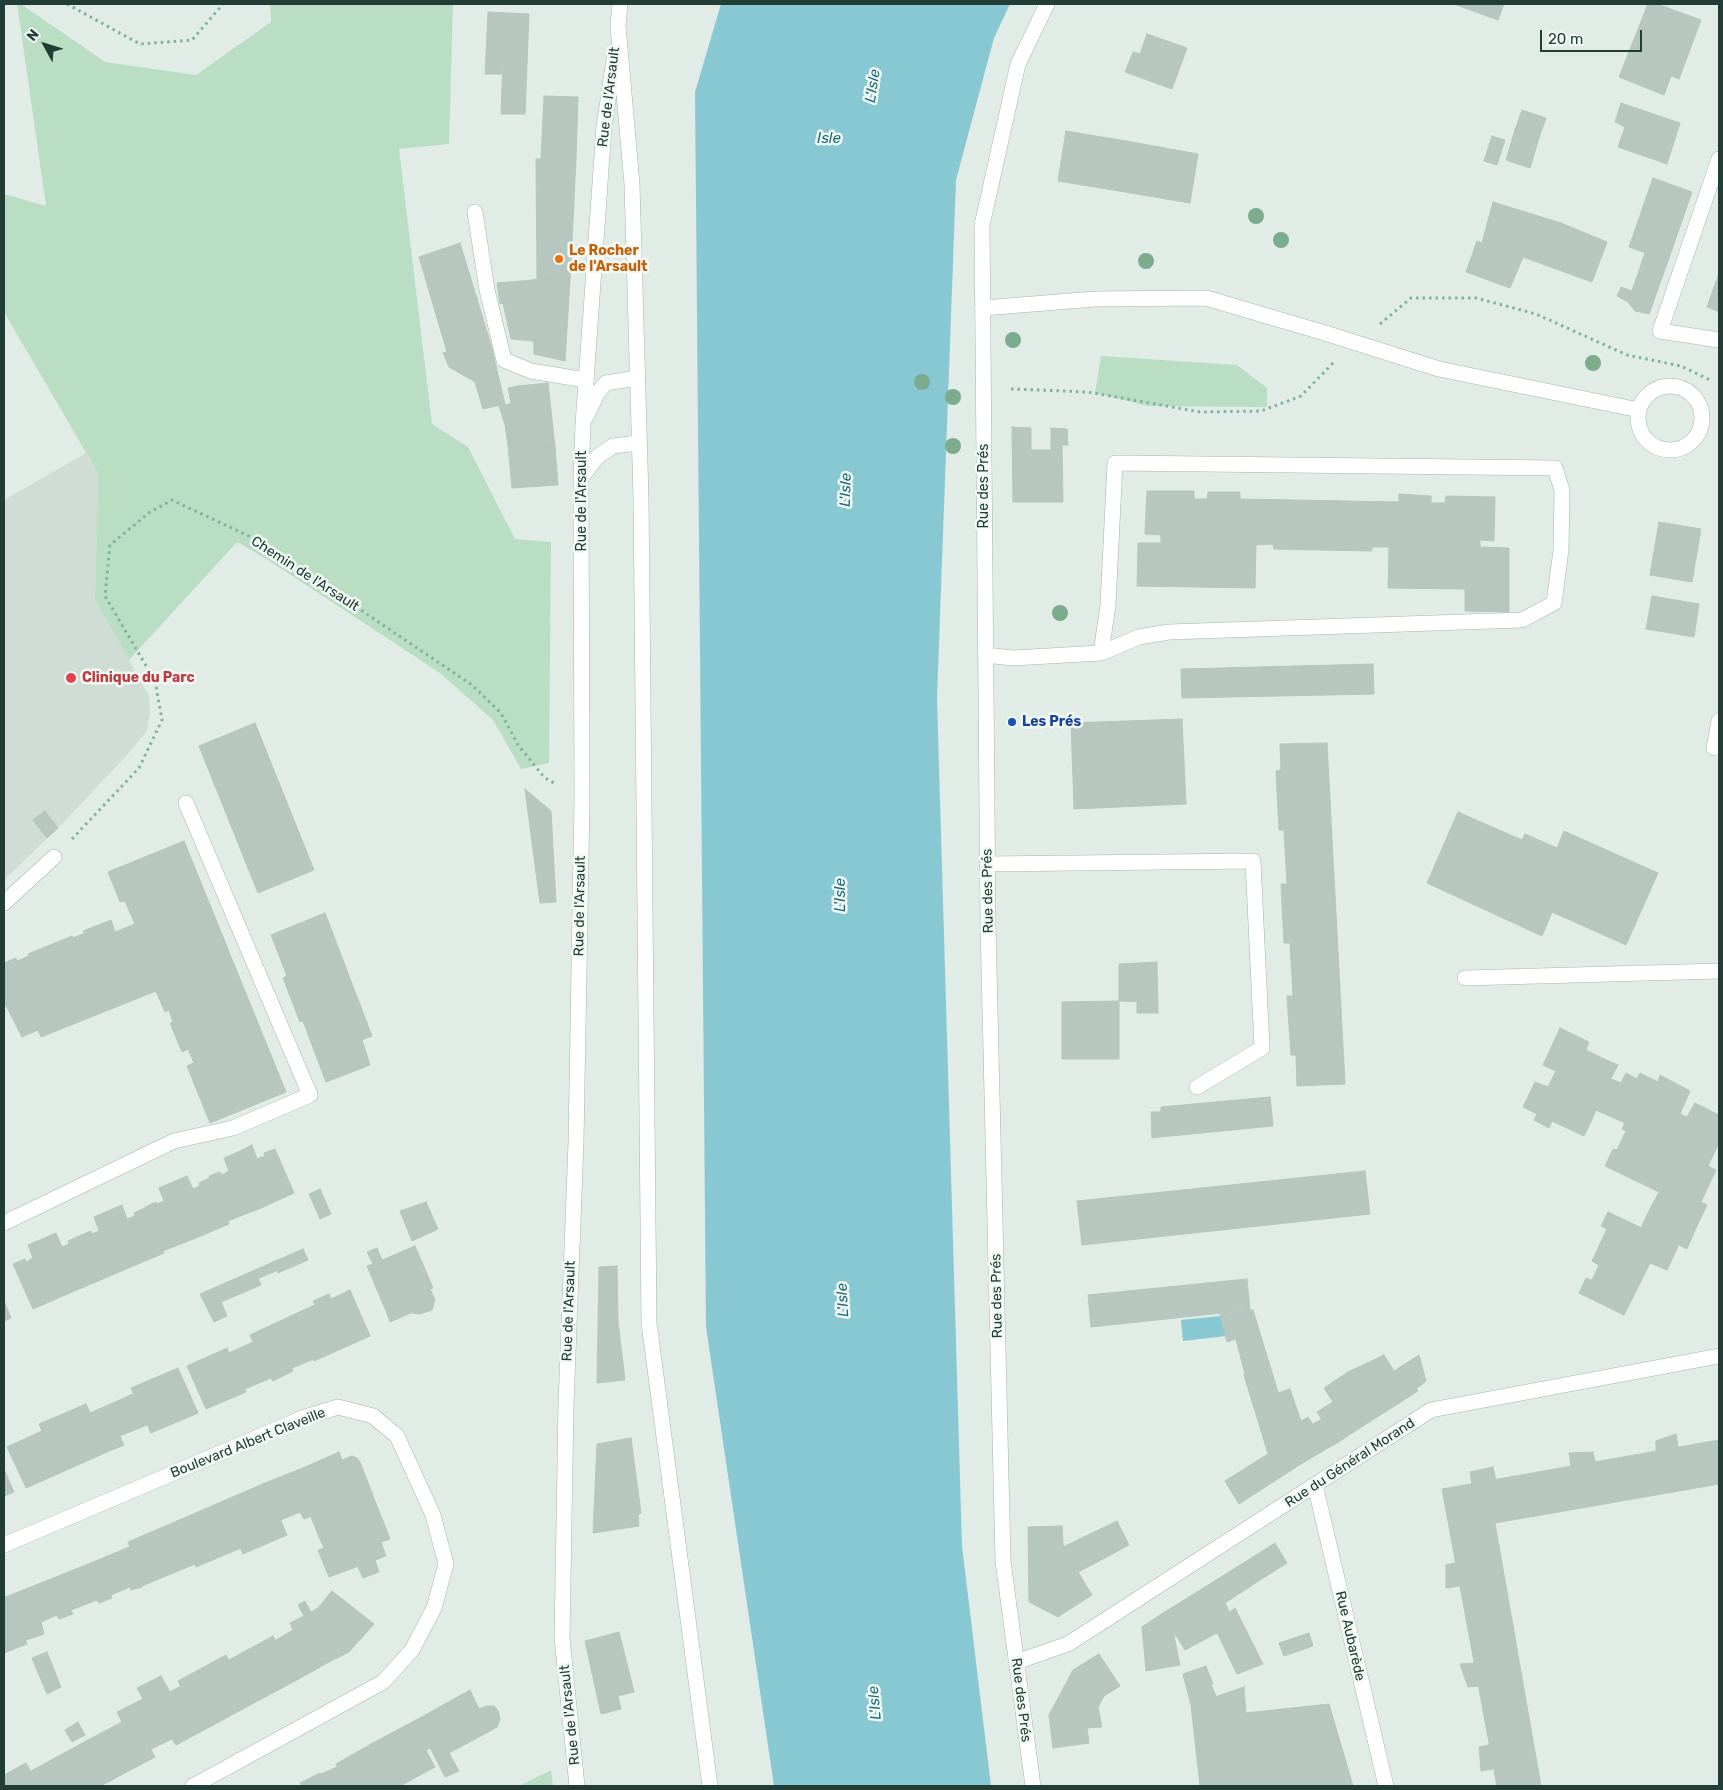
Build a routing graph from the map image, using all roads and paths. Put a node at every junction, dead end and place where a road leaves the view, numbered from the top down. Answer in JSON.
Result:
{"nodes":[{"id":1,"x":66,"y":4,"type":"edge"},
{"id":2,"x":223,"y":4,"type":"edge"},
{"id":3,"x":620,"y":4,"type":"edge"},
{"id":4,"x":1047,"y":4,"type":"edge"},
{"id":5,"x":618,"y":26,"type":"junction"},
{"id":6,"x":1719,"y":159,"type":"edge"},
{"id":7,"x":476,"y":212,"type":"dead end"},
{"id":8,"x":983,"y":308,"type":"junction"},
{"id":9,"x":1719,"y":340,"type":"edge"},
{"id":10,"x":637,"y":378,"type":"junction"},
{"id":11,"x":586,"y":380,"type":"junction"},
{"id":12,"x":1639,"y":410,"type":"junction"},
{"id":13,"x":583,"y":424,"type":"junction"},
{"id":14,"x":638,"y":443,"type":"junction"},
{"id":15,"x":581,"y":478,"type":"junction"},
{"id":16,"x":1101,"y":653,"type":"junction"},
{"id":17,"x":985,"y":654,"type":"junction"},
{"id":18,"x":1719,"y":721,"type":"edge"},
{"id":19,"x":1714,"y":748,"type":"dead end"},
{"id":20,"x":582,"y":801,"type":"junction"},
{"id":21,"x":186,"y":803,"type":"dead end"},
{"id":22,"x":54,"y":857,"type":"joint"},
{"id":23,"x":987,"y":864,"type":"junction"},
{"id":24,"x":4,"y":903,"type":"edge"},
{"id":25,"x":1719,"y":970,"type":"edge"},
{"id":26,"x":1465,"y":978,"type":"dead end"},
{"id":27,"x":1197,"y":1087,"type":"dead end"},
{"id":28,"x":4,"y":1223,"type":"edge"},
{"id":29,"x":1719,"y":1356,"type":"edge"},
{"id":30,"x":1315,"y":1485,"type":"junction"},
{"id":31,"x":4,"y":1545,"type":"edge"},
{"id":32,"x":1016,"y":1662,"type":"junction"},
{"id":33,"x":193,"y":1786,"type":"edge"},
{"id":34,"x":577,"y":1786,"type":"edge"},
{"id":35,"x":710,"y":1786,"type":"edge"},
{"id":36,"x":1033,"y":1786,"type":"edge"},
{"id":37,"x":1386,"y":1786,"type":"edge"}],
"edges":[{"from":1,"to":2,"type":"path"},
{"from":3,"to":5,"type":"street"},
{"from":4,"to":8,"type":"street","name":"Rue des Prés"},
{"from":5,"to":10,"type":"street"},
{"from":5,"to":11,"type":"street","name":"Rue de l'Arsault"},
{"from":6,"to":9,"type":"street"},
{"from":7,"to":11,"type":"street"},
{"from":8,"to":12,"type":"street"},
{"from":8,"to":17,"type":"street","name":"Rue des Prés"},
{"from":10,"to":13,"type":"street"},
{"from":10,"to":14,"type":"street"},
{"from":11,"to":13,"type":"street","name":"Rue de l'Arsault"},
{"from":12,"to":12,"type":"street"},
{"from":13,"to":15,"type":"street","name":"Rue de l'Arsault"},
{"from":14,"to":15,"type":"street"},
{"from":14,"to":35,"type":"street"},
{"from":15,"to":20,"type":"street","name":"Rue de l'Arsault"},
{"from":16,"to":16,"type":"street"},
{"from":16,"to":17,"type":"street"},
{"from":17,"to":23,"type":"street","name":"Rue des Prés"},
{"from":18,"to":19,"type":"street"},
{"from":20,"to":22,"type":"path","name":"Chemin de l'Arsault"},
{"from":20,"to":34,"type":"street","name":"Rue de l'Arsault"},
{"from":21,"to":28,"type":"street"},
{"from":22,"to":24,"type":"street"},
{"from":23,"to":27,"type":"street"},
{"from":23,"to":32,"type":"street","name":"Rue des Prés"},
{"from":25,"to":26,"type":"street"},
{"from":29,"to":30,"type":"street","name":"Rue du Général Morand"},
{"from":30,"to":32,"type":"street","name":"Rue du Général Morand"},
{"from":30,"to":37,"type":"street","name":"Rue Aubarède"},
{"from":31,"to":33,"type":"street","name":"Boulevard Albert Claveille"},
{"from":32,"to":36,"type":"street","name":"Rue des Prés"}]}
